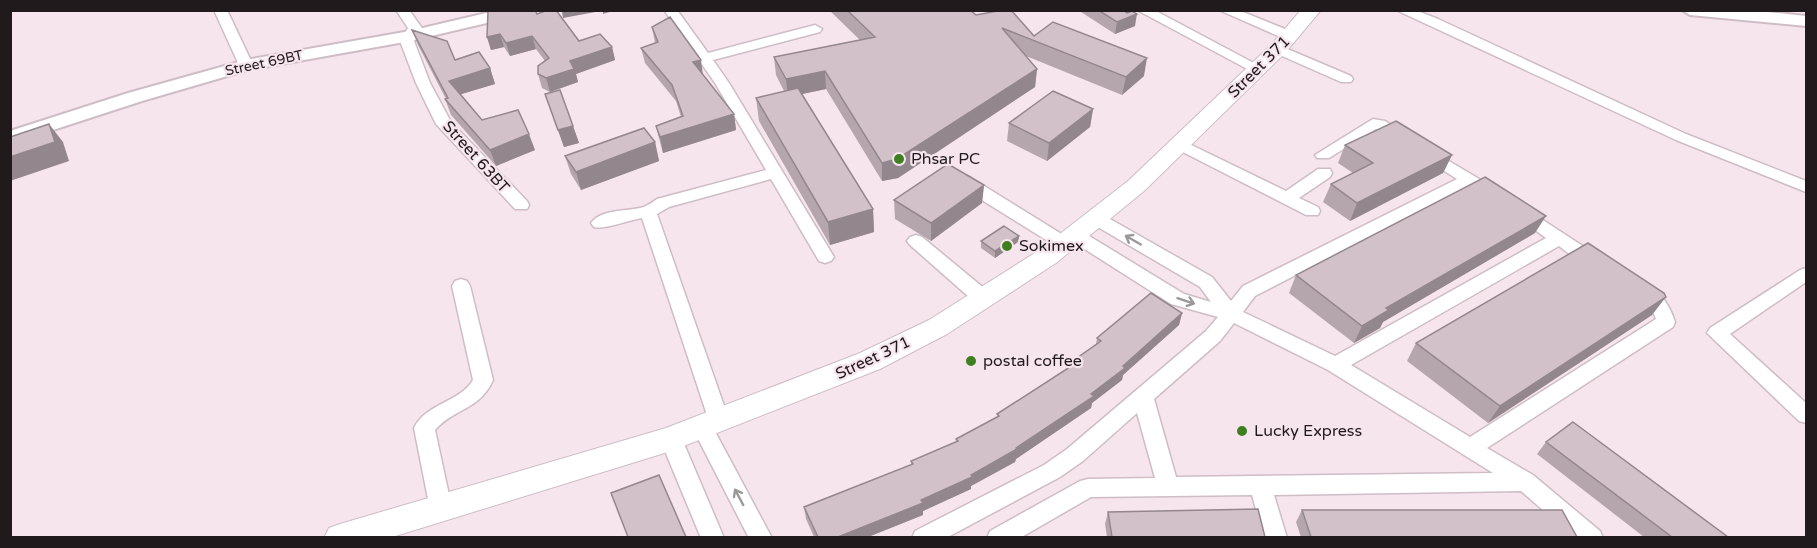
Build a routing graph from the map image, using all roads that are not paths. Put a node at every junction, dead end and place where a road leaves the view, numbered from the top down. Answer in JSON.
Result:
{"nodes":[{"id":1,"x":220,"y":10,"type":"edge"},
{"id":2,"x":402,"y":10,"type":"edge"},
{"id":3,"x":523,"y":10,"type":"edge"},
{"id":4,"x":670,"y":10,"type":"edge"},
{"id":5,"x":1143,"y":10,"type":"edge"},
{"id":6,"x":1225,"y":10,"type":"edge"},
{"id":7,"x":1312,"y":10,"type":"edge"},
{"id":8,"x":1402,"y":10,"type":"edge"},
{"id":9,"x":1690,"y":10,"type":"edge"},
{"id":10,"x":1783,"y":10,"type":"edge"},
{"id":11,"x":1806,"y":11,"type":"edge"},
{"id":12,"x":1806,"y":21,"type":"edge"},
{"id":13,"x":815,"y":29,"type":"dead end"},
{"id":14,"x":410,"y":36,"type":"junction"},
{"id":15,"x":1284,"y":43,"type":"junction"},
{"id":16,"x":705,"y":58,"type":"junction"},
{"id":17,"x":246,"y":65,"type":"junction"},
{"id":18,"x":1258,"y":69,"type":"junction"},
{"id":19,"x":1347,"y":79,"type":"dead end"},
{"id":20,"x":10,"y":138,"type":"edge"},
{"id":21,"x":1179,"y":144,"type":"junction"},
{"id":22,"x":1323,"y":155,"type":"dead end"},
{"id":23,"x":947,"y":171,"type":"edge"},
{"id":24,"x":774,"y":173,"type":"junction"},
{"id":25,"x":1324,"y":173,"type":"dead end"},
{"id":26,"x":1469,"y":179,"type":"junction"},
{"id":27,"x":1806,"y":187,"type":"edge"},
{"id":28,"x":1287,"y":198,"type":"junction"},
{"id":29,"x":521,"y":205,"type":"dead end"},
{"id":30,"x":1312,"y":211,"type":"dead end"},
{"id":31,"x":648,"y":212,"type":"junction"},
{"id":32,"x":1097,"y":219,"type":"junction"},
{"id":33,"x":600,"y":223,"type":"dead end"},
{"id":34,"x":1070,"y":239,"type":"junction"},
{"id":35,"x":1558,"y":239,"type":"junction"},
{"id":36,"x":916,"y":242,"type":"dead end"},
{"id":37,"x":825,"y":257,"type":"dead end"},
{"id":38,"x":1607,"y":270,"type":"edge"},
{"id":39,"x":1806,"y":274,"type":"edge"},
{"id":40,"x":1627,"y":282,"type":"edge"},
{"id":41,"x":461,"y":286,"type":"dead end"},
{"id":42,"x":984,"y":299,"type":"junction"},
{"id":43,"x":1231,"y":314,"type":"junction"},
{"id":44,"x":1335,"y":365,"type":"junction"},
{"id":45,"x":1143,"y":397,"type":"junction"},
{"id":46,"x":1806,"y":415,"type":"edge"},
{"id":47,"x":710,"y":424,"type":"junction"},
{"id":48,"x":671,"y":439,"type":"junction"},
{"id":49,"x":1470,"y":448,"type":"junction"},
{"id":50,"x":1525,"y":482,"type":"junction"},
{"id":51,"x":1260,"y":486,"type":"junction"},
{"id":52,"x":1168,"y":487,"type":"junction"},
{"id":53,"x":441,"y":509,"type":"junction"},
{"id":54,"x":340,"y":537,"type":"edge"},
{"id":55,"x":713,"y":537,"type":"edge"},
{"id":56,"x":761,"y":537,"type":"edge"},
{"id":57,"x":923,"y":537,"type":"edge"},
{"id":58,"x":998,"y":537,"type":"edge"},
{"id":59,"x":1276,"y":537,"type":"edge"},
{"id":60,"x":1592,"y":537,"type":"edge"}],
"edges":[{"from":1,"to":17,"type":"street"},
{"from":2,"to":14,"type":"street","name":"Street 63BT"},
{"from":3,"to":14,"type":"street","name":"Street 69BT"},
{"from":4,"to":16,"type":"street"},
{"from":5,"to":18,"type":"street"},
{"from":6,"to":15,"type":"street"},
{"from":7,"to":15,"type":"main road","name":"Street 371"},
{"from":8,"to":27,"type":"street"},
{"from":9,"to":12,"type":"street"},
{"from":10,"to":11,"type":"street"},
{"from":13,"to":16,"type":"street"},
{"from":14,"to":17,"type":"street","name":"Street 69BT"},
{"from":14,"to":29,"type":"street","name":"Street 63BT"},
{"from":15,"to":18,"type":"main road","name":"Street 371"},
{"from":15,"to":19,"type":"street"},
{"from":16,"to":24,"type":"street"},
{"from":17,"to":20,"type":"street","name":"Street 69BT"},
{"from":18,"to":21,"type":"main road","name":"Street 371"},
{"from":21,"to":28,"type":"street"},
{"from":21,"to":32,"type":"main road","name":"Street 371"},
{"from":22,"to":26,"type":"street"},
{"from":23,"to":34,"type":"street"},
{"from":24,"to":31,"type":"street"},
{"from":24,"to":37,"type":"street"},
{"from":25,"to":28,"type":"street"},
{"from":26,"to":35,"type":"street"},
{"from":26,"to":43,"type":"street"},
{"from":28,"to":30,"type":"street"},
{"from":31,"to":33,"type":"street"},
{"from":31,"to":47,"type":"street"},
{"from":32,"to":34,"type":"main road","name":"Street 371"},
{"from":43,"to":32,"type":"street","one_way":true},
{"from":34,"to":42,"type":"main road","name":"Street 371"},
{"from":34,"to":43,"type":"street","one_way":true},
{"from":35,"to":38,"type":"street"},
{"from":35,"to":44,"type":"street"},
{"from":36,"to":42,"type":"street"},
{"from":39,"to":46,"type":"street"},
{"from":40,"to":49,"type":"street"},
{"from":41,"to":53,"type":"street"},
{"from":42,"to":47,"type":"main road","name":"Street 371"},
{"from":43,"to":44,"type":"street"},
{"from":43,"to":45,"type":"street"},
{"from":44,"to":49,"type":"street"},
{"from":45,"to":52,"type":"street"},
{"from":45,"to":57,"type":"street"},
{"from":47,"to":48,"type":"main road","name":"Street 371"},
{"from":56,"to":47,"type":"street","one_way":true},
{"from":48,"to":53,"type":"main road","name":"Street 371"},
{"from":48,"to":55,"type":"street"},
{"from":49,"to":50,"type":"street"},
{"from":50,"to":51,"type":"street"},
{"from":50,"to":60,"type":"street"},
{"from":51,"to":52,"type":"street"},
{"from":51,"to":59,"type":"street"},
{"from":52,"to":58,"type":"street"},
{"from":53,"to":54,"type":"main road","name":"Street 371"}]}
